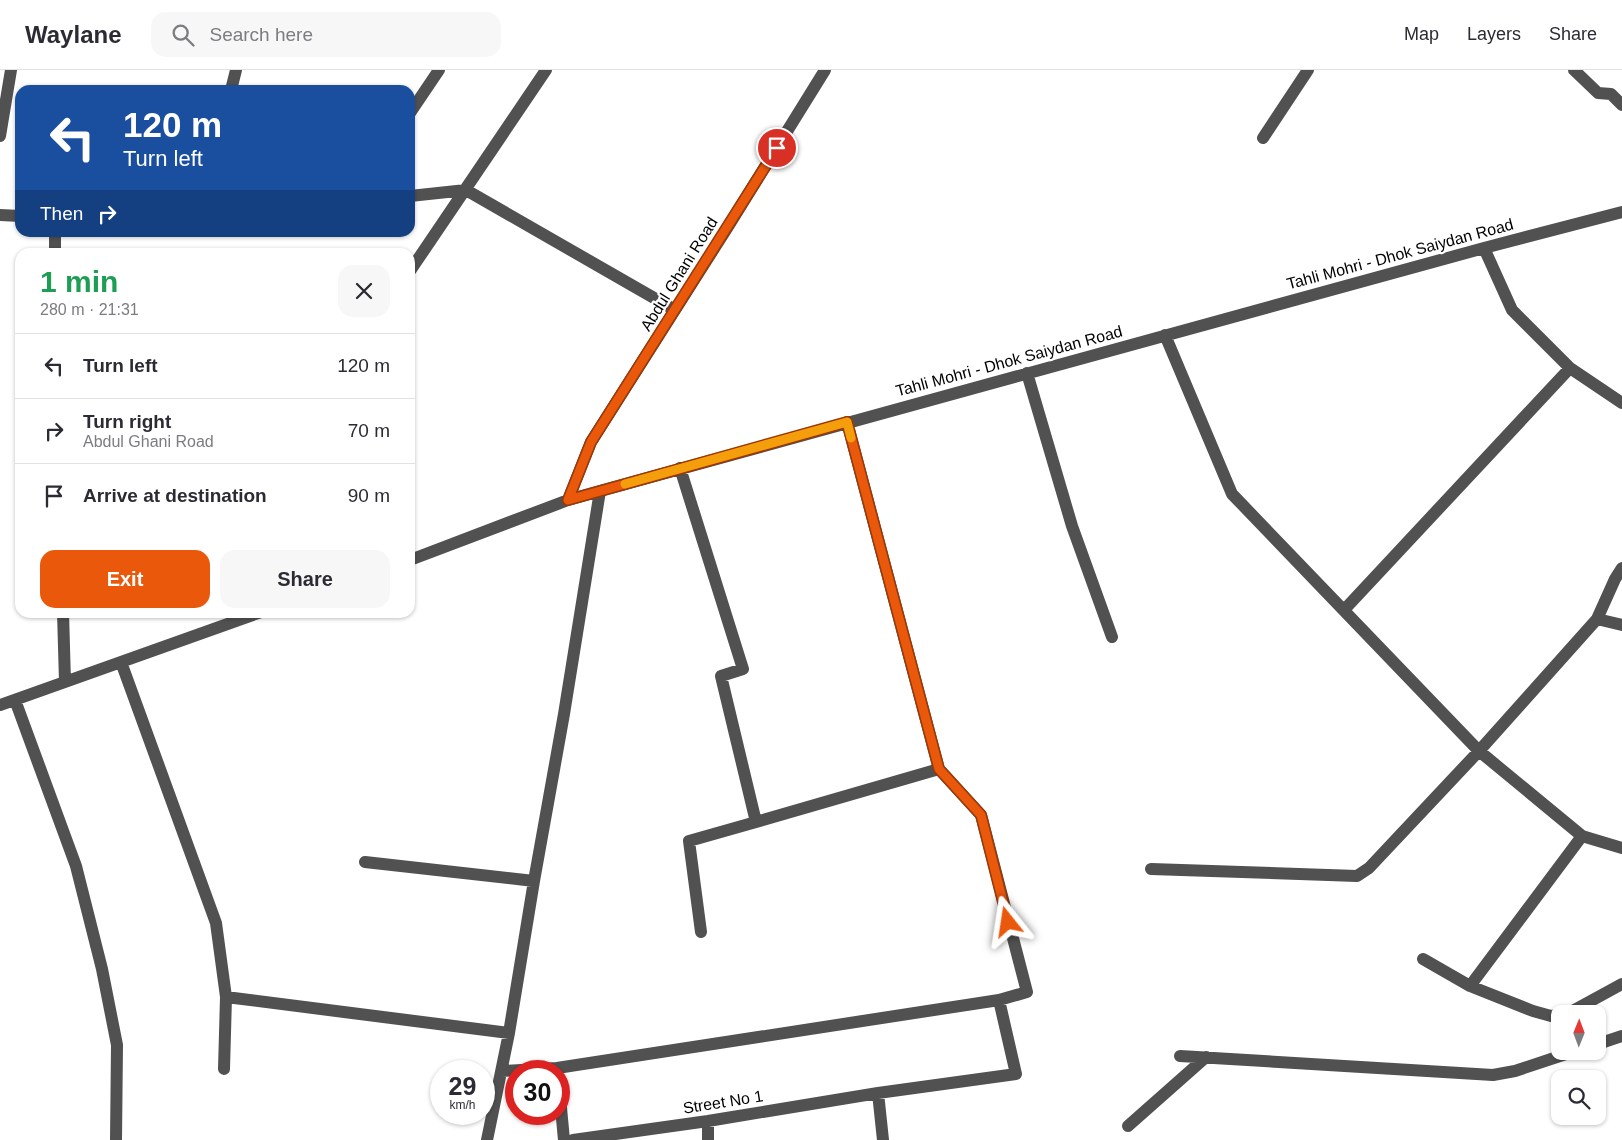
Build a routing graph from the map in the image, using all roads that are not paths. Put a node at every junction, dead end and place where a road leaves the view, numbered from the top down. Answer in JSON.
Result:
{"nodes":[{"id":1,"x":10,"y":70,"type":"edge"},
{"id":2,"x":236,"y":70,"type":"edge"},
{"id":3,"x":440,"y":70,"type":"edge"},
{"id":4,"x":546,"y":70,"type":"edge"},
{"id":5,"x":825,"y":70,"type":"edge"},
{"id":6,"x":1308,"y":70,"type":"edge"},
{"id":7,"x":1574,"y":70,"type":"edge"},
{"id":8,"x":232,"y":85,"type":"edge"},
{"id":9,"x":1622,"y":105,"type":"edge"},
{"id":10,"x":415,"y":106,"type":"edge"},
{"id":11,"x":0,"y":136,"type":"edge"},
{"id":12,"x":1263,"y":138,"type":"dead end"},
{"id":13,"x":466,"y":190,"type":"junction"},
{"id":14,"x":415,"y":195,"type":"edge"},
{"id":15,"x":1622,"y":212,"type":"edge"},
{"id":16,"x":0,"y":215,"type":"edge"},
{"id":17,"x":15,"y":216,"type":"edge"},
{"id":18,"x":1484,"y":248,"type":"junction"},
{"id":19,"x":415,"y":264,"type":"edge"},
{"id":20,"x":675,"y":310,"type":"junction"},
{"id":21,"x":1165,"y":335,"type":"junction"},
{"id":22,"x":1570,"y":368,"type":"junction"},
{"id":23,"x":1026,"y":374,"type":"junction"},
{"id":24,"x":1622,"y":403,"type":"edge"},
{"id":25,"x":847,"y":422,"type":"junction"},
{"id":26,"x":680,"y":468,"type":"junction"},
{"id":27,"x":600,"y":491,"type":"junction"},
{"id":28,"x":568,"y":500,"type":"junction"},
{"id":29,"x":415,"y":558,"type":"edge"},
{"id":30,"x":1622,"y":568,"type":"edge"},
{"id":31,"x":1344,"y":610,"type":"junction"},
{"id":32,"x":63,"y":618,"type":"edge"},
{"id":33,"x":245,"y":618,"type":"edge"},
{"id":34,"x":1597,"y":618,"type":"junction"},
{"id":35,"x":1622,"y":625,"type":"edge"},
{"id":36,"x":1112,"y":637,"type":"dead end"},
{"id":37,"x":121,"y":662,"type":"junction"},
{"id":38,"x":65,"y":682,"type":"junction"},
{"id":39,"x":15,"y":700,"type":"junction"},
{"id":40,"x":0,"y":705,"type":"edge"},
{"id":41,"x":1479,"y":751,"type":"junction"},
{"id":42,"x":939,"y":769,"type":"junction"},
{"id":43,"x":756,"y":822,"type":"junction"},
{"id":44,"x":1582,"y":836,"type":"junction"},
{"id":45,"x":1622,"y":848,"type":"edge"},
{"id":46,"x":365,"y":862,"type":"dead end"},
{"id":47,"x":1151,"y":868,"type":"dead end"},
{"id":48,"x":534,"y":881,"type":"junction"},
{"id":49,"x":701,"y":932,"type":"dead end"},
{"id":50,"x":1423,"y":959,"type":"dead end"},
{"id":51,"x":1622,"y":984,"type":"edge"},
{"id":52,"x":1470,"y":986,"type":"junction"},
{"id":53,"x":226,"y":997,"type":"junction"},
{"id":54,"x":999,"y":1000,"type":"junction"},
{"id":55,"x":1584,"y":1005,"type":"edge"},
{"id":56,"x":1551,"y":1016,"type":"edge"},
{"id":57,"x":509,"y":1033,"type":"junction"},
{"id":58,"x":1622,"y":1036,"type":"edge"},
{"id":59,"x":1606,"y":1041,"type":"edge"},
{"id":60,"x":1180,"y":1056,"type":"dead end"},
{"id":61,"x":1206,"y":1057,"type":"junction"},
{"id":62,"x":1551,"y":1059,"type":"edge"},
{"id":63,"x":570,"y":1068,"type":"edge"},
{"id":64,"x":224,"y":1069,"type":"dead end"},
{"id":65,"x":502,"y":1071,"type":"junction"},
{"id":66,"x":505,"y":1071,"type":"edge"},
{"id":67,"x":878,"y":1093,"type":"junction"},
{"id":68,"x":708,"y":1121,"type":"junction"},
{"id":69,"x":563,"y":1125,"type":"edge"},
{"id":70,"x":1128,"y":1126,"type":"dead end"},
{"id":71,"x":116,"y":1140,"type":"edge"},
{"id":72,"x":487,"y":1140,"type":"edge"},
{"id":73,"x":564,"y":1140,"type":"edge"},
{"id":74,"x":573,"y":1140,"type":"edge"},
{"id":75,"x":708,"y":1140,"type":"edge"},
{"id":76,"x":882,"y":1140,"type":"edge"}],
"edges":[{"from":1,"to":11,"type":"street"},
{"from":2,"to":8,"type":"street"},
{"from":3,"to":10,"type":"street"},
{"from":4,"to":13,"type":"street"},
{"from":5,"to":20,"type":"street","name":"Abdul Ghani Road"},
{"from":6,"to":12,"type":"street"},
{"from":7,"to":9,"type":"street"},
{"from":13,"to":14,"type":"street"},
{"from":13,"to":19,"type":"street"},
{"from":13,"to":20,"type":"street"},
{"from":15,"to":18,"type":"street","name":"Tahli Mohri - Dhok Saiydan Road"},
{"from":16,"to":17,"type":"street"},
{"from":18,"to":21,"type":"street","name":"Tahli Mohri - Dhok Saiydan Road"},
{"from":18,"to":22,"type":"street"},
{"from":20,"to":28,"type":"street","name":"Abdul Ghani Road"},
{"from":21,"to":23,"type":"street","name":"Tahli Mohri - Dhok Saiydan Road"},
{"from":21,"to":31,"type":"street"},
{"from":22,"to":24,"type":"street"},
{"from":22,"to":31,"type":"street"},
{"from":23,"to":25,"type":"street","name":"Tahli Mohri - Dhok Saiydan Road"},
{"from":23,"to":36,"type":"street"},
{"from":25,"to":26,"type":"street","name":"Tahli Mohri - Dhok Saiydan Road"},
{"from":25,"to":42,"type":"street"},
{"from":26,"to":27,"type":"street","name":"Tahli Mohri - Dhok Saiydan Road"},
{"from":26,"to":43,"type":"street"},
{"from":27,"to":28,"type":"street","name":"Tahli Mohri - Dhok Saiydan Road"},
{"from":27,"to":48,"type":"street"},
{"from":28,"to":29,"type":"street","name":"Tahli Mohri - Dhok Saiydan Road"},
{"from":30,"to":34,"type":"street"},
{"from":31,"to":41,"type":"street"},
{"from":32,"to":38,"type":"street"},
{"from":33,"to":37,"type":"street"},
{"from":34,"to":35,"type":"street"},
{"from":34,"to":41,"type":"street"},
{"from":37,"to":38,"type":"street"},
{"from":37,"to":53,"type":"street"},
{"from":38,"to":39,"type":"street"},
{"from":39,"to":40,"type":"street"},
{"from":39,"to":71,"type":"street"},
{"from":41,"to":44,"type":"street"},
{"from":41,"to":47,"type":"street"},
{"from":42,"to":43,"type":"street"},
{"from":42,"to":54,"type":"street"},
{"from":43,"to":49,"type":"street"},
{"from":44,"to":45,"type":"street"},
{"from":44,"to":52,"type":"street"},
{"from":46,"to":48,"type":"street"},
{"from":48,"to":57,"type":"street"},
{"from":50,"to":52,"type":"street"},
{"from":51,"to":55,"type":"street"},
{"from":52,"to":56,"type":"street"},
{"from":53,"to":57,"type":"street"},
{"from":53,"to":64,"type":"street"},
{"from":54,"to":63,"type":"street"},
{"from":54,"to":67,"type":"street","name":"Street No 1"},
{"from":57,"to":65,"type":"street"},
{"from":58,"to":59,"type":"street"},
{"from":60,"to":61,"type":"street"},
{"from":61,"to":62,"type":"street"},
{"from":61,"to":70,"type":"street"},
{"from":65,"to":66,"type":"street"},
{"from":65,"to":72,"type":"street"},
{"from":67,"to":68,"type":"street","name":"Street No 1"},
{"from":67,"to":76,"type":"street"},
{"from":68,"to":74,"type":"street","name":"Street No 1"},
{"from":68,"to":75,"type":"street"},
{"from":69,"to":73,"type":"street"}]}
